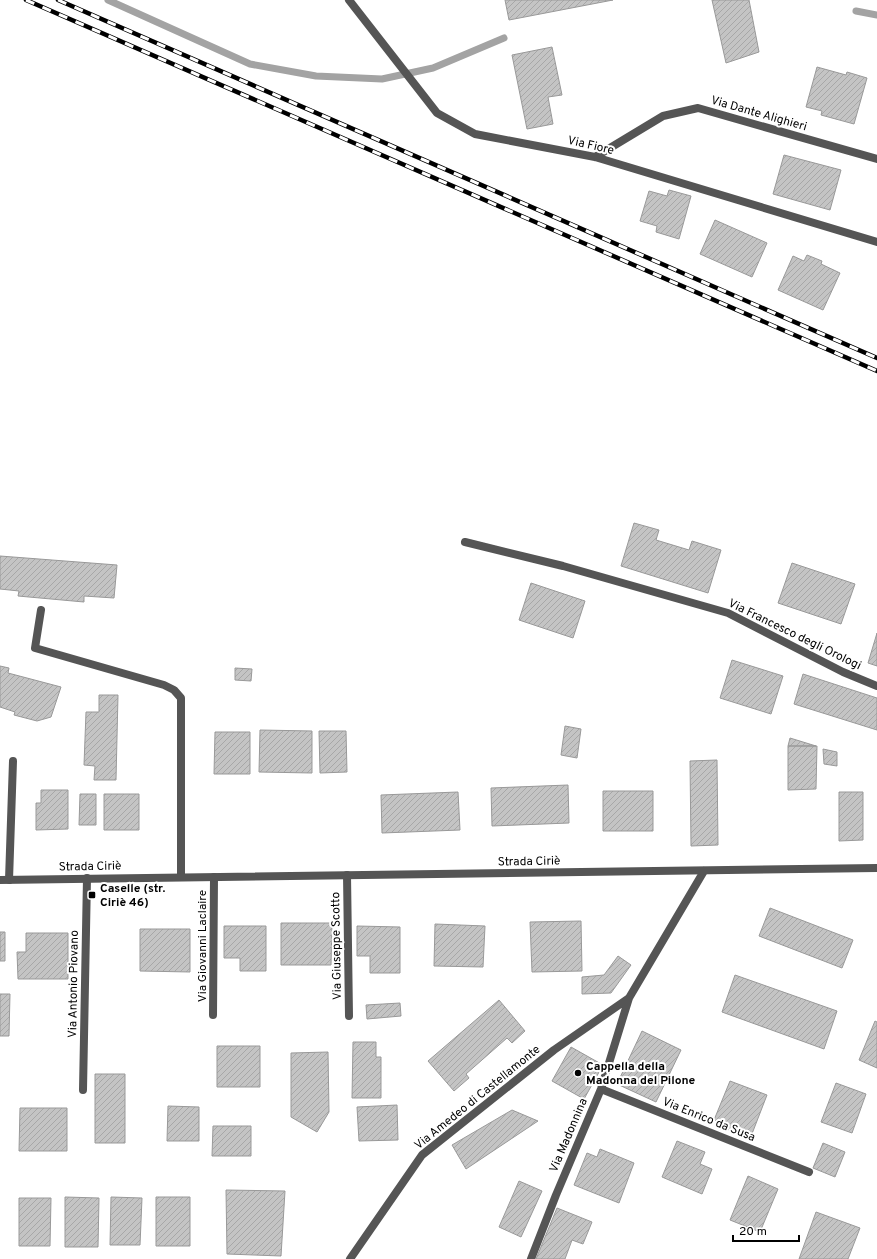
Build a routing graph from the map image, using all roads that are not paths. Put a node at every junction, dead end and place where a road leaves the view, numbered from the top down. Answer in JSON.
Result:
{"nodes":[{"id":1,"x":350,"y":0,"type":"edge"},
{"id":2,"x":595,"y":157,"type":"junction"},
{"id":3,"x":877,"y":159,"type":"edge"},
{"id":4,"x":877,"y":242,"type":"edge"},
{"id":5,"x":465,"y":542,"type":"dead end"},
{"id":6,"x":41,"y":610,"type":"dead end"},
{"id":7,"x":877,"y":686,"type":"edge"},
{"id":8,"x":13,"y":761,"type":"dead end"},
{"id":9,"x":877,"y":868,"type":"edge"},
{"id":10,"x":704,"y":871,"type":"junction"},
{"id":11,"x":347,"y":875,"type":"junction"},
{"id":12,"x":181,"y":877,"type":"junction"},
{"id":13,"x":214,"y":877,"type":"junction"},
{"id":14,"x":87,"y":878,"type":"junction"},
{"id":15,"x":0,"y":880,"type":"edge"},
{"id":16,"x":9,"y":880,"type":"junction"},
{"id":17,"x":629,"y":998,"type":"junction"},
{"id":18,"x":213,"y":1015,"type":"dead end"},
{"id":19,"x":349,"y":1016,"type":"dead end"},
{"id":20,"x":82,"y":1090,"type":"dead end"},
{"id":21,"x":600,"y":1090,"type":"junction"},
{"id":22,"x":809,"y":1172,"type":"dead end"},
{"id":23,"x":350,"y":1259,"type":"edge"},
{"id":24,"x":531,"y":1259,"type":"edge"}],
"edges":[{"from":1,"to":2,"type":"street","name":"Via Fiore"},
{"from":2,"to":3,"type":"street","name":"Via Dante Alighieri"},
{"from":2,"to":4,"type":"street","name":"Via Fiore"},
{"from":5,"to":7,"type":"street","name":"Via Francesco degli Orologi"},
{"from":6,"to":12,"type":"street"},
{"from":8,"to":16,"type":"street"},
{"from":9,"to":10,"type":"street","name":"Strada Ciriè"},
{"from":10,"to":11,"type":"street","name":"Strada Ciriè"},
{"from":10,"to":17,"type":"street","name":"Via Madonnina"},
{"from":11,"to":13,"type":"street","name":"Strada Ciriè"},
{"from":11,"to":19,"type":"street","name":"Via Giuseppe Scotto"},
{"from":12,"to":13,"type":"street","name":"Strada Ciriè"},
{"from":12,"to":14,"type":"street","name":"Strada Ciriè"},
{"from":13,"to":18,"type":"street","name":"Via Giovanni Laclaire"},
{"from":14,"to":16,"type":"street","name":"Strada Ciriè"},
{"from":14,"to":20,"type":"street","name":"Via Antonio Piovano"},
{"from":15,"to":16,"type":"street","name":"Strada Ciriè"},
{"from":17,"to":21,"type":"street","name":"Via Madonnina"},
{"from":17,"to":23,"type":"street","name":"Via Amedeo di Castellamonte"},
{"from":21,"to":22,"type":"street","name":"Via Enrico da Susa"},
{"from":21,"to":24,"type":"street","name":"Via Madonnina"}]}
